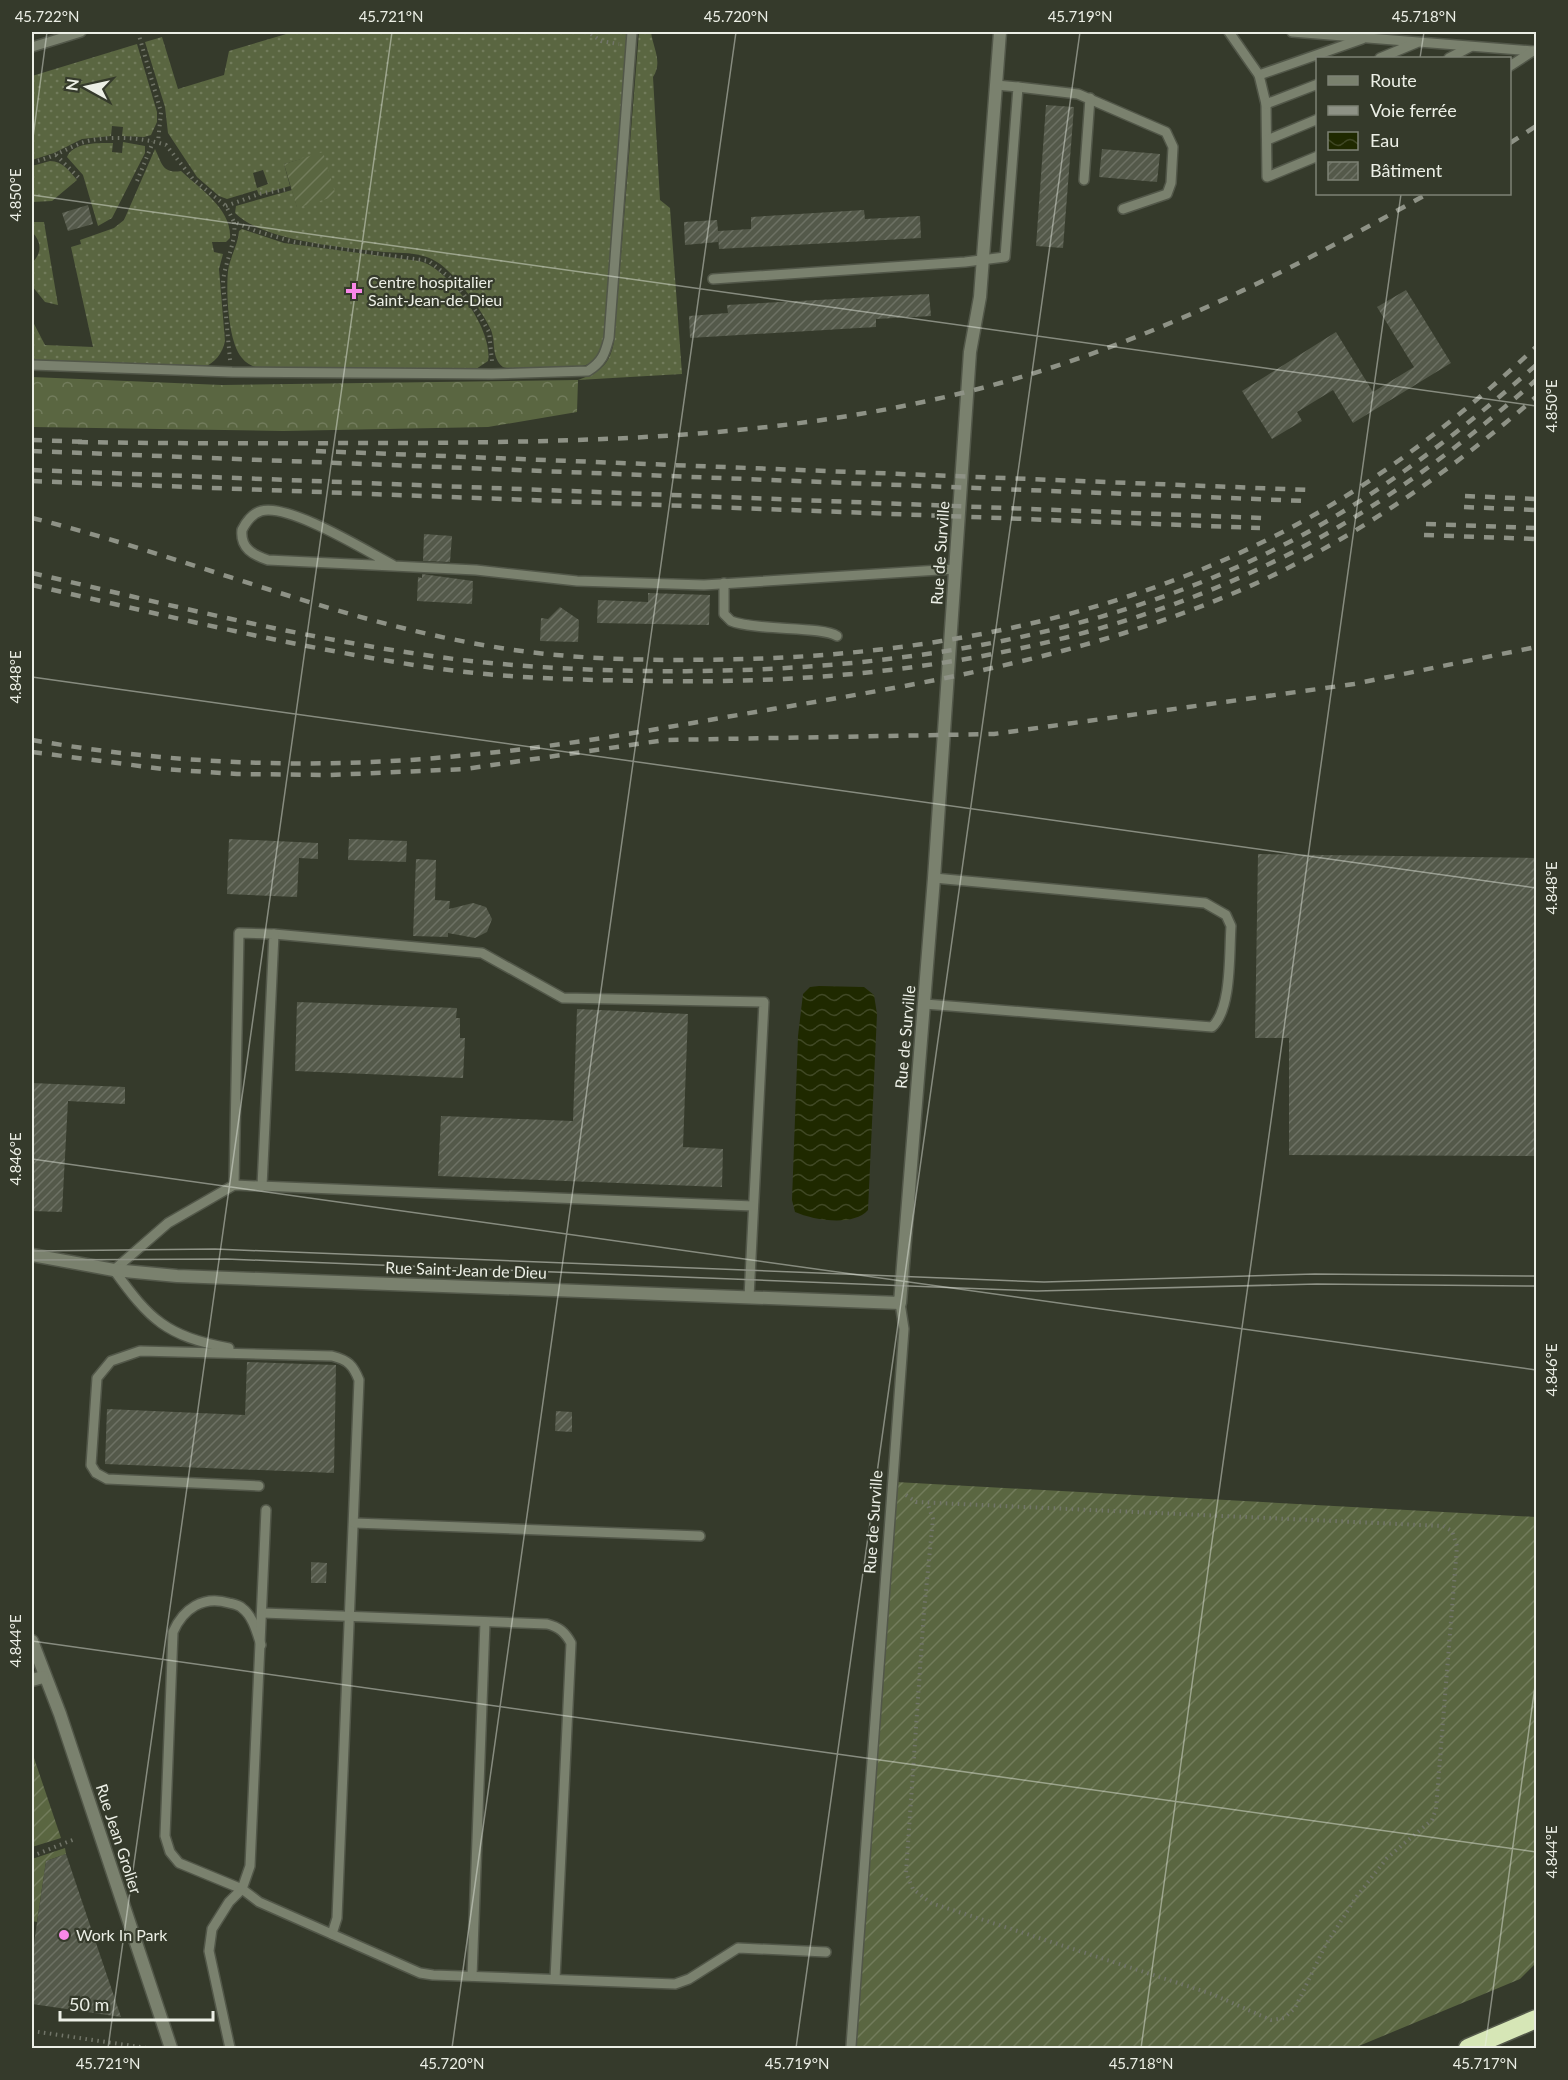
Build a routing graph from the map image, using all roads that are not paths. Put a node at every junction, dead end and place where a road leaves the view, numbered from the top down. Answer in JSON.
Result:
{"nodes":[{"id":1,"x":70,"y":32,"type":"edge"},
{"id":2,"x":81,"y":32,"type":"edge"},
{"id":3,"x":632,"y":32,"type":"edge"},
{"id":4,"x":1000,"y":32,"type":"edge"},
{"id":5,"x":1229,"y":32,"type":"edge"},
{"id":6,"x":1292,"y":32,"type":"edge"},
{"id":7,"x":61,"y":38,"type":"junction"},
{"id":8,"x":1367,"y":38,"type":"junction"},
{"id":9,"x":1418,"y":42,"type":"junction"},
{"id":10,"x":1471,"y":46,"type":"junction"},
{"id":11,"x":32,"y":47,"type":"edge"},
{"id":12,"x":1535,"y":50,"type":"edge"},
{"id":13,"x":1382,"y":57,"type":"edge"},
{"id":14,"x":1451,"y":57,"type":"edge"},
{"id":15,"x":1511,"y":65,"type":"edge"},
{"id":16,"x":1259,"y":75,"type":"junction"},
{"id":17,"x":1316,"y":84,"type":"edge"},
{"id":18,"x":996,"y":85,"type":"junction"},
{"id":19,"x":1018,"y":87,"type":"junction"},
{"id":20,"x":1090,"y":98,"type":"junction"},
{"id":21,"x":1266,"y":104,"type":"junction"},
{"id":22,"x":1316,"y":119,"type":"edge"},
{"id":23,"x":1267,"y":140,"type":"junction"},
{"id":24,"x":1316,"y":156,"type":"edge"},
{"id":25,"x":1084,"y":180,"type":"dead end"},
{"id":26,"x":1123,"y":209,"type":"dead end"},
{"id":27,"x":982,"y":261,"type":"junction"},
{"id":28,"x":713,"y":279,"type":"dead end"},
{"id":29,"x":32,"y":365,"type":"edge"},
{"id":30,"x":393,"y":565,"type":"junction"},
{"id":31,"x":955,"y":569,"type":"junction"},
{"id":32,"x":724,"y":583,"type":"junction"},
{"id":33,"x":837,"y":636,"type":"dead end"},
{"id":34,"x":934,"y":878,"type":"junction"},
{"id":35,"x":274,"y":934,"type":"junction"},
{"id":36,"x":925,"y":1004,"type":"junction"},
{"id":37,"x":234,"y":1185,"type":"junction"},
{"id":38,"x":262,"y":1186,"type":"junction"},
{"id":39,"x":753,"y":1206,"type":"junction"},
{"id":40,"x":32,"y":1255,"type":"edge"},
{"id":41,"x":114,"y":1270,"type":"junction"},
{"id":42,"x":749,"y":1297,"type":"junction"},
{"id":43,"x":900,"y":1303,"type":"junction"},
{"id":44,"x":255,"y":1353,"type":"junction"},
{"id":45,"x":259,"y":1486,"type":"dead end"},
{"id":46,"x":266,"y":1510,"type":"dead end"},
{"id":47,"x":354,"y":1523,"type":"junction"},
{"id":48,"x":700,"y":1536,"type":"dead end"},
{"id":49,"x":263,"y":1613,"type":"junction"},
{"id":50,"x":351,"y":1617,"type":"junction"},
{"id":51,"x":485,"y":1622,"type":"junction"},
{"id":52,"x":32,"y":1641,"type":"edge"},
{"id":53,"x":261,"y":1645,"type":"junction"},
{"id":54,"x":37,"y":1678,"type":"edge"},
{"id":55,"x":242,"y":1889,"type":"junction"},
{"id":56,"x":332,"y":1934,"type":"junction"},
{"id":57,"x":826,"y":1952,"type":"dead end"},
{"id":58,"x":472,"y":1976,"type":"junction"},
{"id":59,"x":555,"y":1979,"type":"junction"},
{"id":60,"x":1536,"y":2019,"type":"edge"},
{"id":61,"x":851,"y":2046,"type":"dead end"},
{"id":62,"x":171,"y":2049,"type":"edge"},
{"id":63,"x":230,"y":2049,"type":"edge"},
{"id":64,"x":1468,"y":2049,"type":"edge"}],
"edges":[{"from":1,"to":7,"type":"lane"},
{"from":2,"to":7,"type":"lane"},
{"from":3,"to":29,"type":"lane"},
{"from":4,"to":18,"type":"street","name":"Rue de Surville"},
{"from":5,"to":16,"type":"lane"},
{"from":6,"to":8,"type":"lane"},
{"from":7,"to":11,"type":"lane"},
{"from":8,"to":9,"type":"lane"},
{"from":8,"to":16,"type":"lane"},
{"from":9,"to":10,"type":"lane"},
{"from":9,"to":13,"type":"lane"},
{"from":10,"to":12,"type":"lane"},
{"from":10,"to":14,"type":"lane"},
{"from":12,"to":15,"type":"lane"},
{"from":16,"to":21,"type":"lane"},
{"from":17,"to":21,"type":"lane"},
{"from":18,"to":19,"type":"lane"},
{"from":18,"to":27,"type":"street","name":"Rue de Surville"},
{"from":19,"to":20,"type":"lane"},
{"from":19,"to":27,"type":"lane"},
{"from":20,"to":25,"type":"lane"},
{"from":20,"to":26,"type":"lane"},
{"from":21,"to":23,"type":"lane"},
{"from":22,"to":23,"type":"lane"},
{"from":23,"to":24,"type":"lane"},
{"from":27,"to":28,"type":"lane"},
{"from":27,"to":31,"type":"street","name":"Rue de Surville"},
{"from":30,"to":30,"type":"lane"},
{"from":30,"to":32,"type":"lane"},
{"from":31,"to":32,"type":"lane"},
{"from":31,"to":34,"type":"street","name":"Rue de Surville"},
{"from":32,"to":33,"type":"lane"},
{"from":34,"to":36,"type":"street","name":"Rue de Surville"},
{"from":34,"to":36,"type":"lane"},
{"from":35,"to":37,"type":"lane"},
{"from":35,"to":38,"type":"lane"},
{"from":35,"to":39,"type":"lane"},
{"from":36,"to":43,"type":"street","name":"Rue de Surville"},
{"from":37,"to":38,"type":"lane"},
{"from":37,"to":41,"type":"lane"},
{"from":38,"to":39,"type":"lane"},
{"from":39,"to":42,"type":"lane"},
{"from":40,"to":41,"type":"street","name":"Rue Saint-Jean de Dieu"},
{"from":41,"to":42,"type":"street","name":"Rue Saint-Jean de Dieu"},
{"from":41,"to":44,"type":"lane"},
{"from":42,"to":43,"type":"street","name":"Rue Saint-Jean de Dieu"},
{"from":43,"to":61,"type":"lane","name":"Rue de Surville"},
{"from":44,"to":45,"type":"lane"},
{"from":44,"to":47,"type":"lane"},
{"from":46,"to":49,"type":"lane"},
{"from":47,"to":48,"type":"lane"},
{"from":47,"to":50,"type":"lane"},
{"from":49,"to":50,"type":"lane"},
{"from":49,"to":53,"type":"lane"},
{"from":50,"to":51,"type":"lane"},
{"from":50,"to":56,"type":"lane"},
{"from":51,"to":58,"type":"lane"},
{"from":51,"to":59,"type":"lane"},
{"from":52,"to":54,"type":"street","name":"Rue Jean Grolier"},
{"from":53,"to":55,"type":"lane"},
{"from":53,"to":55,"type":"lane"},
{"from":54,"to":62,"type":"street","name":"Rue Jean Grolier"},
{"from":55,"to":56,"type":"lane"},
{"from":55,"to":63,"type":"lane"},
{"from":56,"to":58,"type":"lane"},
{"from":57,"to":59,"type":"lane"},
{"from":58,"to":59,"type":"lane"},
{"from":60,"to":64,"type":"highway"}]}
